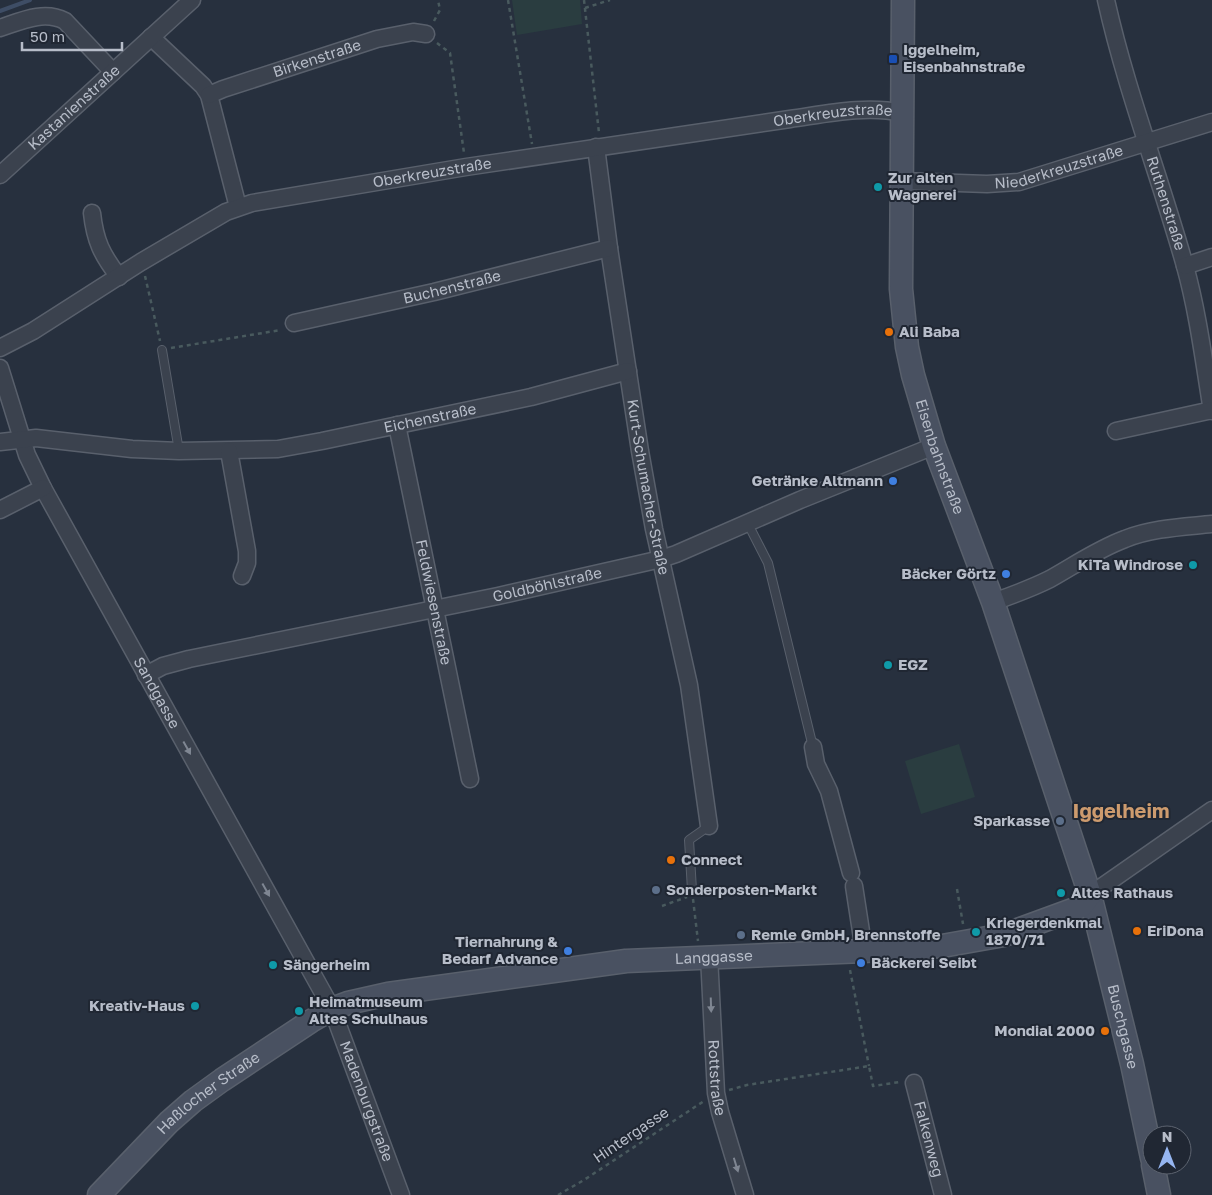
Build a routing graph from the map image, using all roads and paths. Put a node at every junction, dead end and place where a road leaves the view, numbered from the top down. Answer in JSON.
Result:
{"nodes":[{"id":1,"x":192,"y":0,"type":"edge"},
{"id":2,"x":438,"y":0,"type":"edge"},
{"id":3,"x":508,"y":0,"type":"edge"},
{"id":4,"x":584,"y":0,"type":"edge"},
{"id":5,"x":610,"y":0,"type":"edge"},
{"id":6,"x":902,"y":0,"type":"edge"},
{"id":7,"x":1106,"y":0,"type":"edge"},
{"id":8,"x":585,"y":8,"type":"junction"},
{"id":9,"x":0,"y":28,"type":"edge"},
{"id":10,"x":426,"y":34,"type":"junction"},
{"id":11,"x":152,"y":37,"type":"junction"},
{"id":12,"x":113,"y":72,"type":"junction"},
{"id":13,"x":209,"y":95,"type":"junction"},
{"id":14,"x":902,"y":113,"type":"junction"},
{"id":15,"x":1212,"y":122,"type":"edge"},
{"id":16,"x":1146,"y":142,"type":"junction"},
{"id":17,"x":598,"y":147,"type":"junction"},
{"id":18,"x":534,"y":156,"type":"junction"},
{"id":19,"x":466,"y":167,"type":"junction"},
{"id":20,"x":0,"y":175,"type":"edge"},
{"id":21,"x":901,"y":181,"type":"junction"},
{"id":22,"x":238,"y":207,"type":"junction"},
{"id":23,"x":92,"y":213,"type":"dead end"},
{"id":24,"x":609,"y":248,"type":"junction"},
{"id":25,"x":1212,"y":257,"type":"edge"},
{"id":26,"x":142,"y":262,"type":"junction"},
{"id":27,"x":1185,"y":266,"type":"junction"},
{"id":28,"x":119,"y":277,"type":"junction"},
{"id":29,"x":294,"y":323,"type":"joint"},
{"id":30,"x":0,"y":348,"type":"edge"},
{"id":31,"x":162,"y":350,"type":"junction"},
{"id":32,"x":0,"y":368,"type":"edge"},
{"id":33,"x":628,"y":372,"type":"junction"},
{"id":34,"x":1212,"y":410,"type":"edge"},
{"id":35,"x":397,"y":425,"type":"junction"},
{"id":36,"x":1116,"y":430,"type":"dead end"},
{"id":37,"x":22,"y":439,"type":"junction"},
{"id":38,"x":0,"y":442,"type":"edge"},
{"id":39,"x":934,"y":446,"type":"junction"},
{"id":40,"x":229,"y":450,"type":"junction"},
{"id":41,"x":179,"y":451,"type":"junction"},
{"id":42,"x":43,"y":488,"type":"junction"},
{"id":43,"x":0,"y":510,"type":"edge"},
{"id":44,"x":747,"y":522,"type":"junction"},
{"id":45,"x":1212,"y":524,"type":"edge"},
{"id":46,"x":661,"y":559,"type":"junction"},
{"id":47,"x":242,"y":576,"type":"dead end"},
{"id":48,"x":993,"y":602,"type":"junction"},
{"id":49,"x":434,"y":609,"type":"junction"},
{"id":50,"x":146,"y":675,"type":"junction"},
{"id":51,"x":813,"y":748,"type":"joint"},
{"id":52,"x":470,"y":779,"type":"dead end"},
{"id":53,"x":1212,"y":810,"type":"edge"},
{"id":54,"x":709,"y":826,"type":"joint"},
{"id":55,"x":957,"y":889,"type":"dead end"},
{"id":56,"x":692,"y":890,"type":"dead end"},
{"id":57,"x":1090,"y":895,"type":"junction"},
{"id":58,"x":662,"y":906,"type":"dead end"},
{"id":59,"x":963,"y":923,"type":"dead end"},
{"id":60,"x":855,"y":952,"type":"junction"},
{"id":61,"x":705,"y":957,"type":"junction"},
{"id":62,"x":332,"y":1009,"type":"junction"},
{"id":63,"x":869,"y":1066,"type":"junction"},
{"id":64,"x":914,"y":1083,"type":"joint"},
{"id":65,"x":716,"y":1093,"type":"junction"},
{"id":66,"x":1145,"y":1125,"type":"edge"},
{"id":67,"x":1155,"y":1175,"type":"edge"},
{"id":68,"x":99,"y":1195,"type":"edge"},
{"id":69,"x":401,"y":1195,"type":"edge"},
{"id":70,"x":558,"y":1195,"type":"edge"},
{"id":71,"x":745,"y":1195,"type":"edge"},
{"id":72,"x":943,"y":1195,"type":"edge"},
{"id":73,"x":1160,"y":1195,"type":"edge"}],
"edges":[{"from":1,"to":11,"type":"street","name":"Kastanienstraße"},
{"from":2,"to":10,"type":"path"},
{"from":3,"to":18,"type":"path"},
{"from":4,"to":8,"type":"path"},
{"from":5,"to":8,"type":"path"},
{"from":6,"to":14,"type":"main road","name":"Eisenbahnstraße"},
{"from":7,"to":16,"type":"street","name":"Ruthenstraße"},
{"from":8,"to":17,"type":"path"},
{"from":9,"to":12,"type":"street"},
{"from":10,"to":13,"type":"street","name":"Birkenstraße"},
{"from":10,"to":19,"type":"path"},
{"from":11,"to":12,"type":"street","name":"Kastanienstraße"},
{"from":11,"to":13,"type":"street"},
{"from":12,"to":20,"type":"street","name":"Kastanienstraße"},
{"from":13,"to":22,"type":"street"},
{"from":14,"to":17,"type":"street","name":"Oberkreuzstraße"},
{"from":14,"to":21,"type":"main road","name":"Eisenbahnstraße"},
{"from":15,"to":16,"type":"street","name":"Niederkreuzstraße"},
{"from":16,"to":21,"type":"street","name":"Niederkreuzstraße"},
{"from":16,"to":27,"type":"street","name":"Ruthenstraße"},
{"from":17,"to":18,"type":"street","name":"Oberkreuzstraße"},
{"from":17,"to":24,"type":"street","name":"Kurt-Schumacher-Straße"},
{"from":18,"to":19,"type":"street","name":"Oberkreuzstraße"},
{"from":19,"to":22,"type":"street","name":"Oberkreuzstraße"},
{"from":21,"to":39,"type":"main road","name":"Eisenbahnstraße"},
{"from":22,"to":26,"type":"street","name":"Oberkreuzstraße"},
{"from":23,"to":28,"type":"street"},
{"from":24,"to":29,"type":"street","name":"Buchenstraße"},
{"from":24,"to":33,"type":"street","name":"Kurt-Schumacher-Straße"},
{"from":25,"to":27,"type":"street"},
{"from":26,"to":28,"type":"street","name":"Oberkreuzstraße"},
{"from":26,"to":31,"type":"path"},
{"from":27,"to":34,"type":"street","name":"Ruthenstraße"},
{"from":28,"to":30,"type":"street","name":"Oberkreuzstraße"},
{"from":29,"to":31,"type":"path"},
{"from":31,"to":41,"type":"lane"},
{"from":32,"to":37,"type":"street","name":"Sandgasse"},
{"from":33,"to":35,"type":"street","name":"Eichenstraße"},
{"from":33,"to":46,"type":"street","name":"Kurt-Schumacher-Straße"},
{"from":34,"to":36,"type":"street"},
{"from":35,"to":40,"type":"street","name":"Eichenstraße"},
{"from":35,"to":49,"type":"street","name":"Feldwiesenstraße"},
{"from":37,"to":38,"type":"street","name":"Eichenstraße"},
{"from":37,"to":41,"type":"street","name":"Eichenstraße"},
{"from":37,"to":42,"type":"street","name":"Sandgasse"},
{"from":39,"to":44,"type":"street","name":"Goldböhlstraße"},
{"from":39,"to":48,"type":"main road","name":"Eisenbahnstraße"},
{"from":40,"to":41,"type":"street","name":"Eichenstraße"},
{"from":40,"to":47,"type":"street"},
{"from":42,"to":43,"type":"street"},
{"from":42,"to":50,"type":"street","name":"Sandgasse"},
{"from":44,"to":46,"type":"street","name":"Goldböhlstraße"},
{"from":44,"to":51,"type":"lane"},
{"from":45,"to":48,"type":"street"},
{"from":46,"to":49,"type":"street","name":"Goldböhlstraße"},
{"from":46,"to":54,"type":"street","name":"Kurt-Schumacher-Straße"},
{"from":48,"to":57,"type":"main road","name":"Eisenbahnstraße"},
{"from":49,"to":50,"type":"street","name":"Goldböhlstraße"},
{"from":49,"to":52,"type":"street","name":"Feldwiesenstraße"},
{"from":50,"to":62,"type":"street","name":"Sandgasse","one_way":true},
{"from":51,"to":60,"type":"street"},
{"from":53,"to":57,"type":"street"},
{"from":54,"to":56,"type":"lane"},
{"from":55,"to":59,"type":"path"},
{"from":57,"to":60,"type":"main road","name":"Langgasse"},
{"from":57,"to":66,"type":"main road","name":"Buschgasse"},
{"from":58,"to":61,"type":"path"},
{"from":60,"to":61,"type":"main road","name":"Langgasse"},
{"from":60,"to":63,"type":"path"},
{"from":61,"to":62,"type":"main road","name":"Langgasse"},
{"from":61,"to":65,"type":"street","name":"Rottstraße","one_way":true},
{"from":62,"to":68,"type":"main road","name":"Haßlocher Straße"},
{"from":62,"to":69,"type":"street","name":"Madenburgstraße"},
{"from":63,"to":64,"type":"path"},
{"from":63,"to":65,"type":"path","name":"Hintergasse"},
{"from":64,"to":72,"type":"street","name":"Falkenweg"},
{"from":65,"to":70,"type":"path","name":"Hintergasse"},
{"from":65,"to":71,"type":"street","name":"Rottstraße","one_way":true},
{"from":67,"to":73,"type":"main road"}]}
